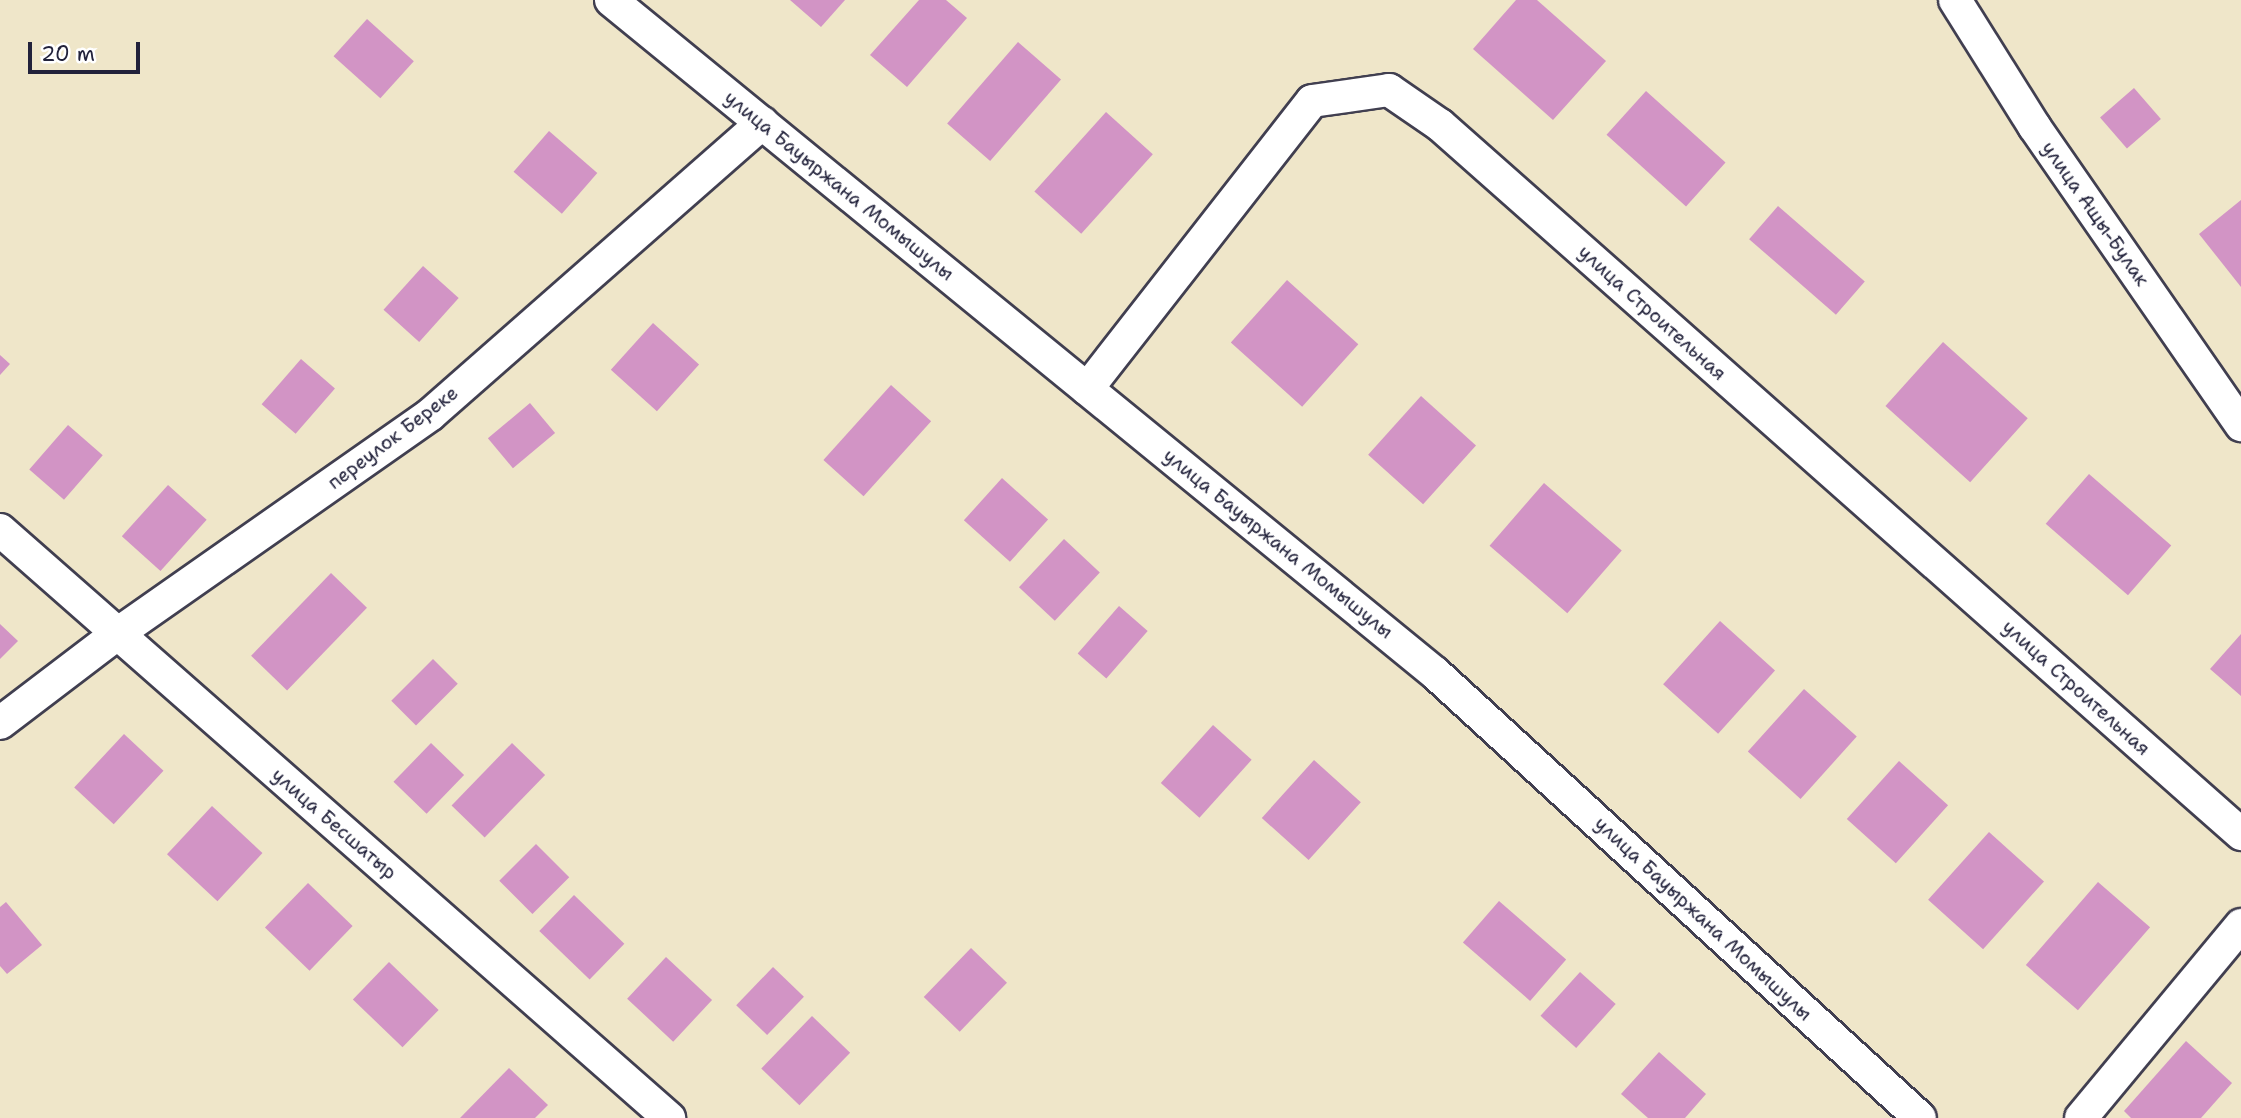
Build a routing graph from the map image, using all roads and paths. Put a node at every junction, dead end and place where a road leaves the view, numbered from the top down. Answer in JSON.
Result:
{"nodes":[{"id":1,"x":611,"y":0,"type":"edge"},
{"id":2,"x":1955,"y":0,"type":"edge"},
{"id":3,"x":762,"y":123,"type":"junction"},
{"id":4,"x":1087,"y":389,"type":"junction"},
{"id":5,"x":2241,"y":425,"type":"edge"},
{"id":6,"x":0,"y":530,"type":"edge"},
{"id":7,"x":117,"y":634,"type":"junction"},
{"id":8,"x":0,"y":723,"type":"edge"},
{"id":9,"x":2241,"y":834,"type":"edge"},
{"id":10,"x":2241,"y":925,"type":"edge"},
{"id":11,"x":669,"y":1118,"type":"edge"},
{"id":12,"x":1920,"y":1118,"type":"edge"},
{"id":13,"x":2081,"y":1118,"type":"edge"}],
"edges":[{"from":1,"to":3,"type":"street","name":"улица Бауыржана Момышулы"},
{"from":2,"to":5,"type":"street","name":"улица Ащы-Булак"},
{"from":3,"to":4,"type":"street","name":"улица Бауыржана Момышулы"},
{"from":3,"to":7,"type":"street","name":"переулок Береке"},
{"from":4,"to":9,"type":"street","name":"улица Строительная"},
{"from":4,"to":12,"type":"street","name":"улица Бауыржана Момышулы"},
{"from":6,"to":7,"type":"street","name":"улица Бесшатыр"},
{"from":7,"to":8,"type":"street","name":"переулок Береке"},
{"from":7,"to":11,"type":"street","name":"улица Бесшатыр"},
{"from":10,"to":13,"type":"street"}]}
